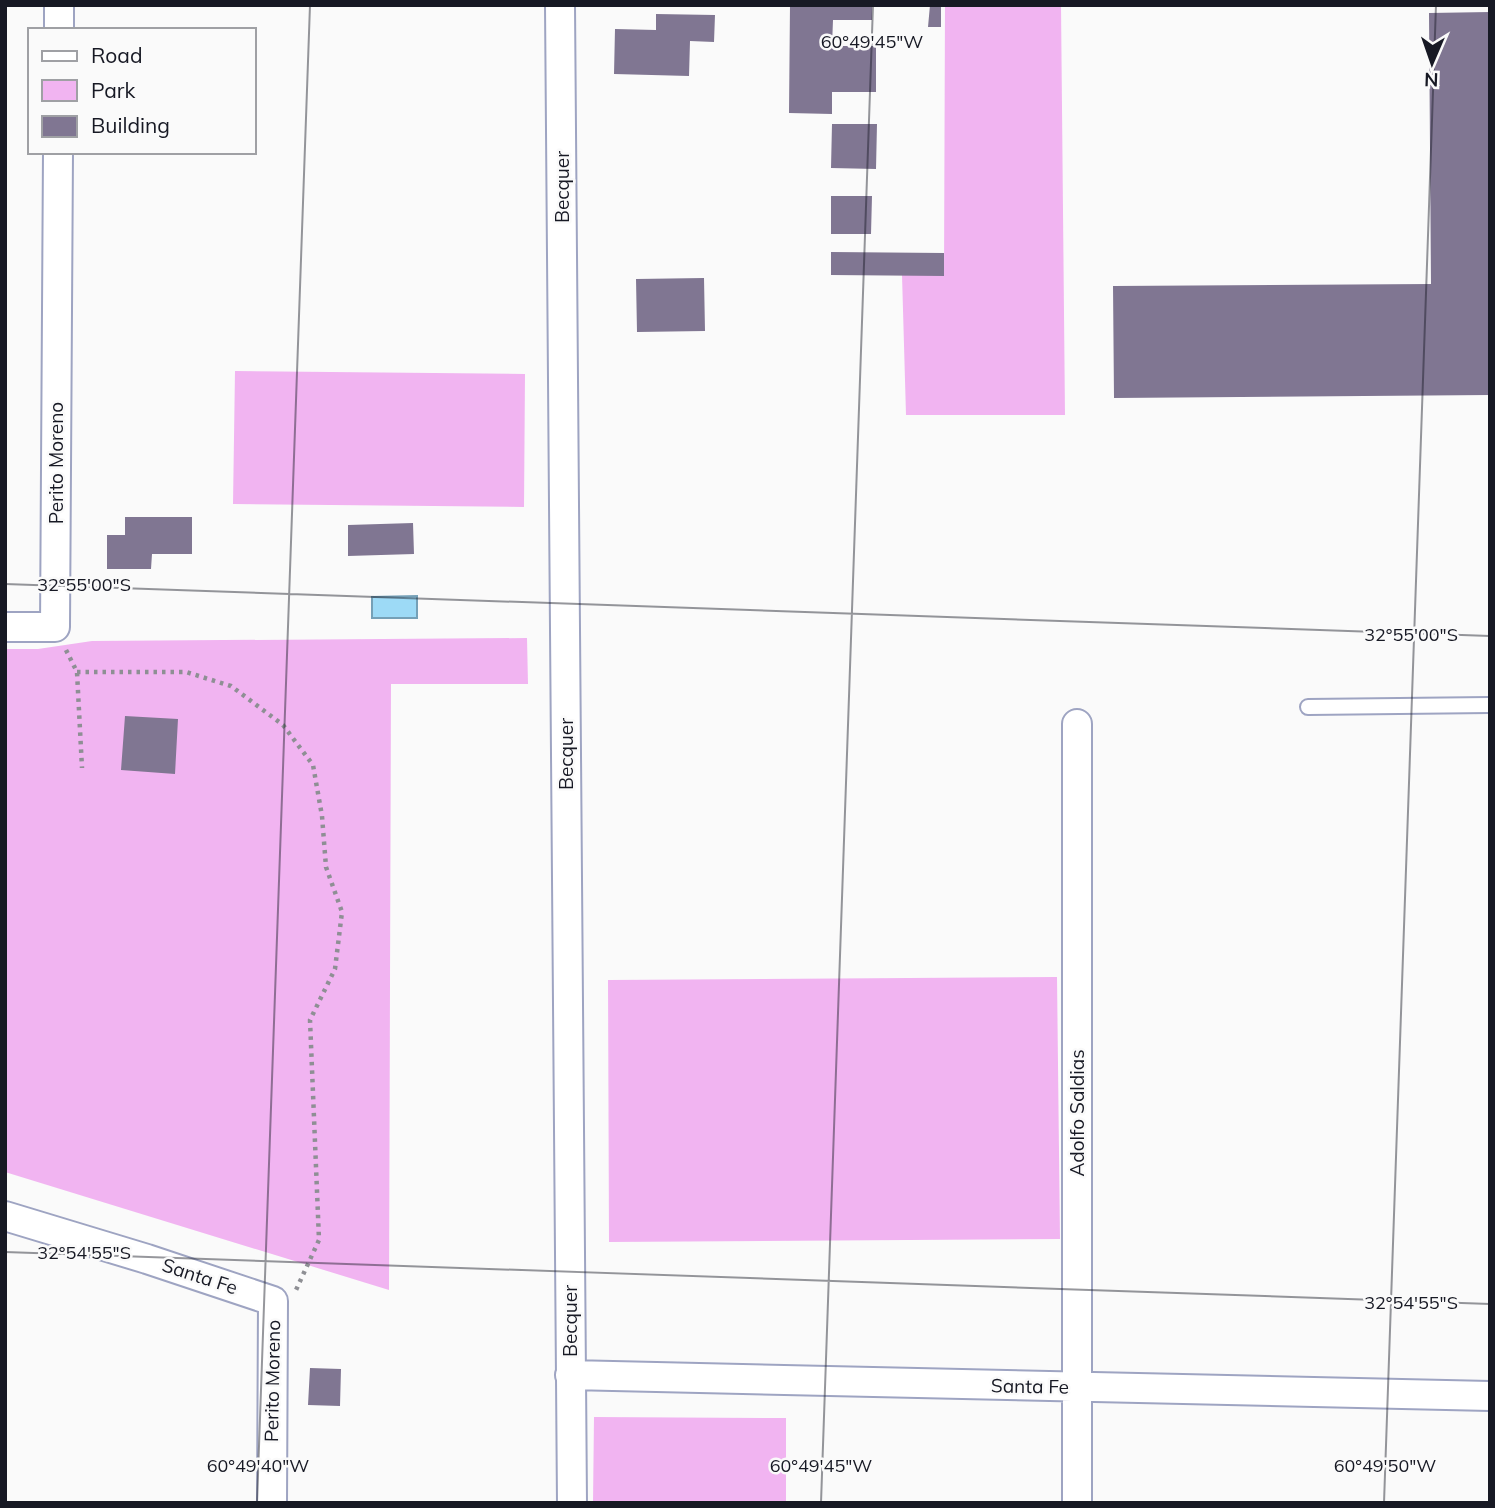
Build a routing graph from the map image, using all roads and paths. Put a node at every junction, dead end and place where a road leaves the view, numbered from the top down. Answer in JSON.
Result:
{"nodes":[{"id":1,"x":59,"y":5,"type":"edge"},
{"id":2,"x":560,"y":5,"type":"edge"},
{"id":3,"x":59,"y":28,"type":"edge"},
{"id":4,"x":58,"y":154,"type":"edge"},
{"id":5,"x":5,"y":627,"type":"edge"},
{"id":6,"x":54,"y":627,"type":"junction"},
{"id":7,"x":77,"y":671,"type":"junction"},
{"id":8,"x":1490,"y":705,"type":"edge"},
{"id":9,"x":1307,"y":707,"type":"dead end"},
{"id":10,"x":1076,"y":724,"type":"dead end"},
{"id":11,"x":82,"y":768,"type":"dead end"},
{"id":12,"x":5,"y":1216,"type":"edge"},
{"id":13,"x":273,"y":1301,"type":"junction"},
{"id":14,"x":570,"y":1375,"type":"junction"},
{"id":15,"x":1077,"y":1387,"type":"junction"},
{"id":16,"x":1490,"y":1396,"type":"edge"},
{"id":17,"x":272,"y":1503,"type":"edge"},
{"id":18,"x":572,"y":1503,"type":"edge"},
{"id":19,"x":1077,"y":1503,"type":"edge"}],
"edges":[{"from":1,"to":3,"type":"street"},
{"from":2,"to":14,"type":"street","name":"Becquer"},
{"from":4,"to":6,"type":"street","name":"Perito Moreno"},
{"from":5,"to":6,"type":"street"},
{"from":6,"to":7,"type":"path"},
{"from":7,"to":11,"type":"path"},
{"from":7,"to":13,"type":"path"},
{"from":8,"to":9,"type":"lane"},
{"from":10,"to":15,"type":"street","name":"Adolfo Saldias"},
{"from":12,"to":13,"type":"street","name":"Santa Fe"},
{"from":13,"to":17,"type":"street","name":"Perito Moreno"},
{"from":14,"to":15,"type":"street","name":"Santa Fe"},
{"from":14,"to":18,"type":"street","name":"Becquer"},
{"from":15,"to":16,"type":"street","name":"Santa Fe"},
{"from":15,"to":19,"type":"street","name":"Adolfo Saldias"}]}
